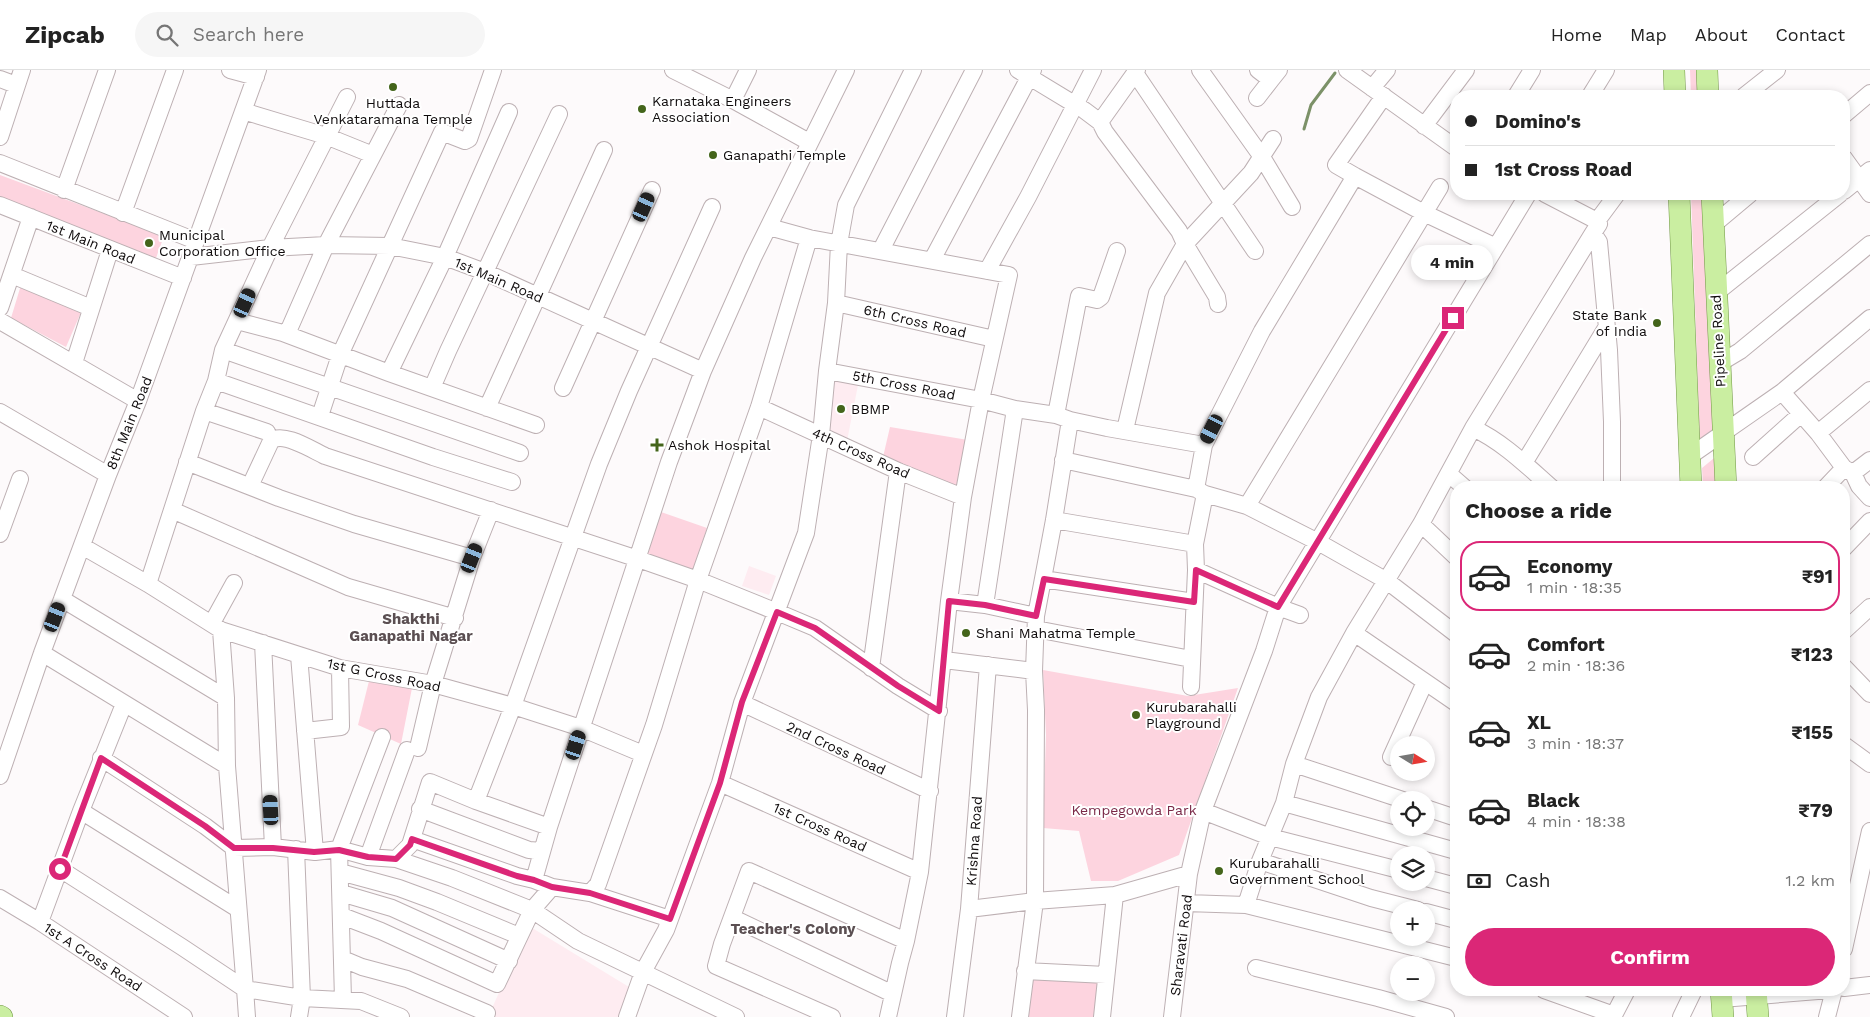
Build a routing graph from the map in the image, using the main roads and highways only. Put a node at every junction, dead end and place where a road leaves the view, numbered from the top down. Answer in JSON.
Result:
{"nodes":[{"id":1,"x":1674,"y":70,"type":"edge"},
{"id":2,"x":1707,"y":70,"type":"edge"},
{"id":3,"x":1675,"y":90,"type":"edge"},
{"id":4,"x":1708,"y":90,"type":"edge"},
{"id":5,"x":1679,"y":200,"type":"edge"},
{"id":6,"x":1712,"y":200,"type":"edge"},
{"id":7,"x":1691,"y":481,"type":"edge"},
{"id":8,"x":1726,"y":481,"type":"edge"}],
"edges":[{"from":1,"to":3,"type":"main road"},
{"from":2,"to":4,"type":"main road"},
{"from":5,"to":7,"type":"main road"},
{"from":6,"to":8,"type":"main road","name":"Pipeline Road"}]}
